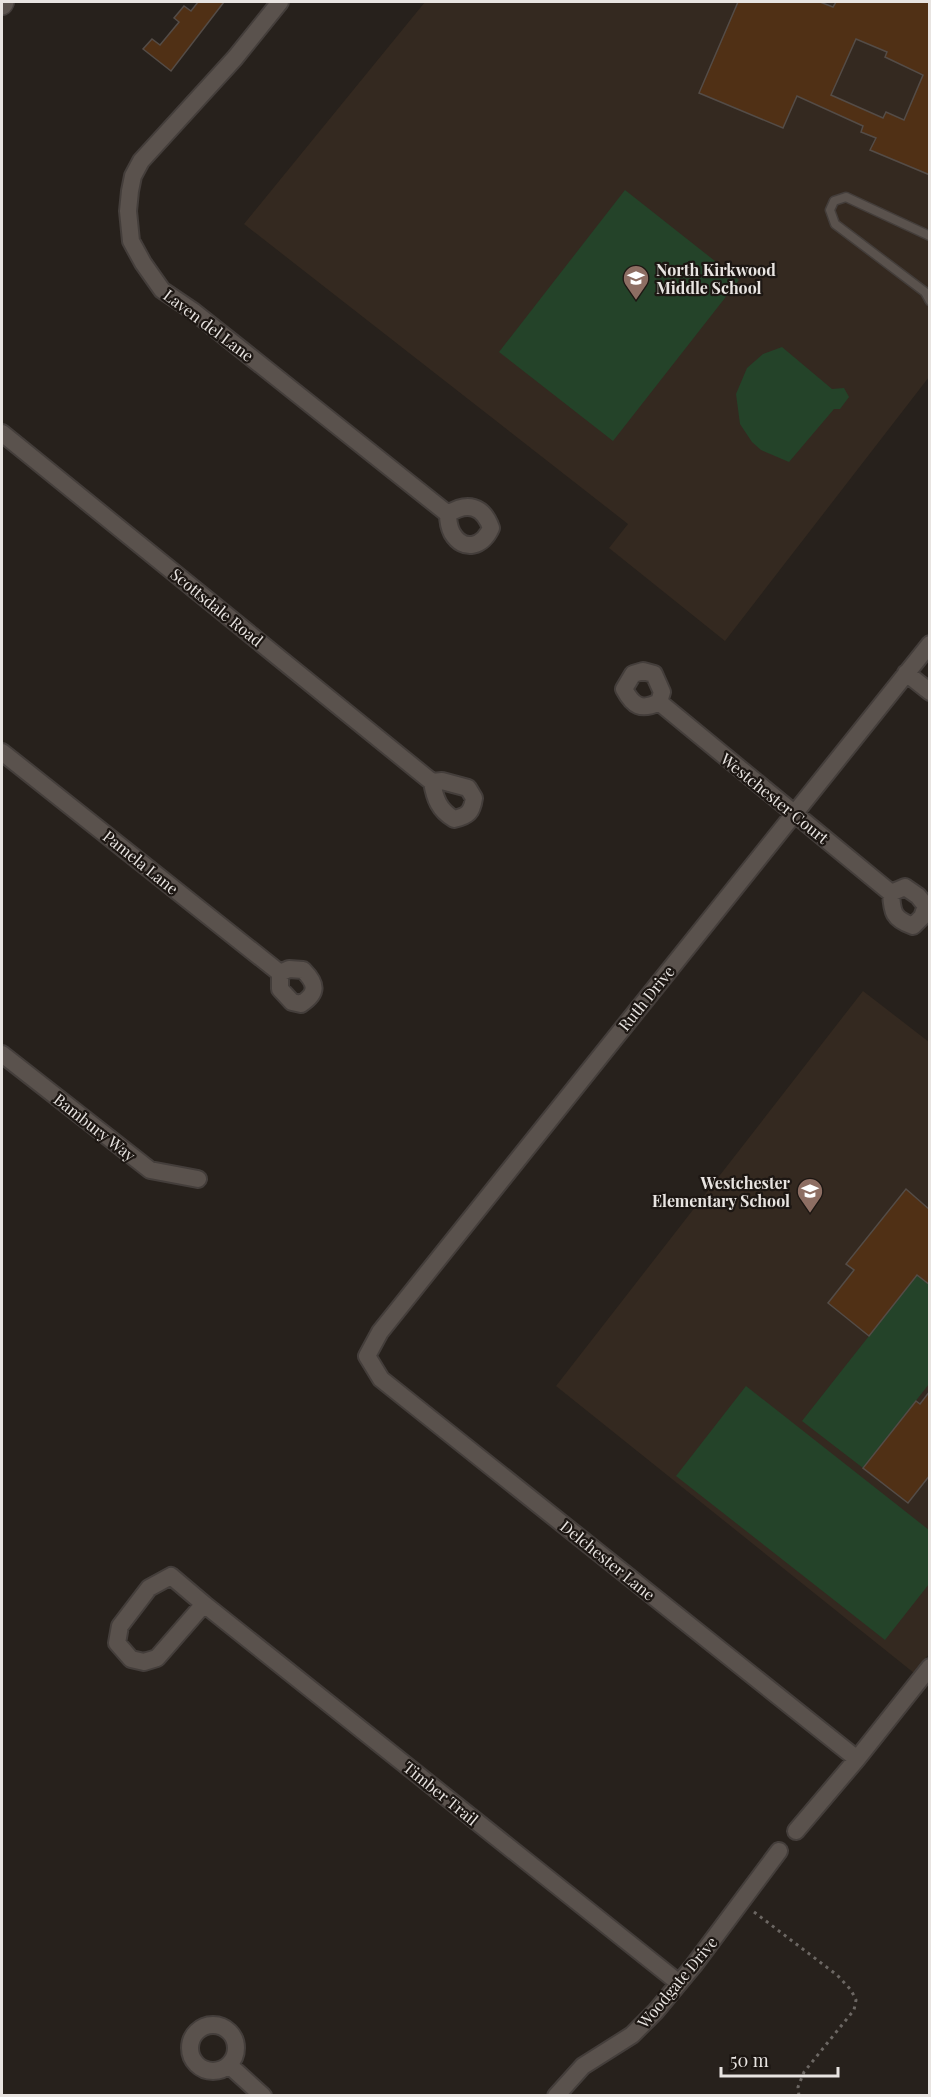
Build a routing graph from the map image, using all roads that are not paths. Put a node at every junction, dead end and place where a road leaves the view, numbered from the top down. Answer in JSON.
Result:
{"nodes":[{"id":1,"x":280,"y":2,"type":"edge"},
{"id":2,"x":930,"y":236,"type":"edge"},
{"id":3,"x":930,"y":301,"type":"edge"},
{"id":4,"x":2,"y":433,"type":"edge"},
{"id":5,"x":448,"y":514,"type":"dead end"},
{"id":6,"x":930,"y":644,"type":"edge"},
{"id":7,"x":906,"y":673,"type":"junction"},
{"id":8,"x":930,"y":692,"type":"edge"},
{"id":9,"x":659,"y":702,"type":"dead end"},
{"id":10,"x":2,"y":752,"type":"edge"},
{"id":11,"x":432,"y":782,"type":"dead end"},
{"id":12,"x":793,"y":814,"type":"junction"},
{"id":13,"x":891,"y":893,"type":"dead end"},
{"id":14,"x":280,"y":973,"type":"dead end"},
{"id":15,"x":2,"y":1054,"type":"edge"},
{"id":16,"x":198,"y":1179,"type":"dead end"},
{"id":17,"x":367,"y":1356,"type":"joint"},
{"id":18,"x":204,"y":1604,"type":"junction"},
{"id":19,"x":930,"y":1667,"type":"edge"},
{"id":20,"x":856,"y":1760,"type":"junction"},
{"id":21,"x":796,"y":1831,"type":"dead end"},
{"id":22,"x":779,"y":1851,"type":"dead end"},
{"id":23,"x":679,"y":1983,"type":"junction"},
{"id":24,"x":229,"y":2065,"type":"dead end"},
{"id":25,"x":263,"y":2096,"type":"edge"},
{"id":26,"x":556,"y":2096,"type":"edge"}],
"edges":[{"from":1,"to":5,"type":"street","name":"Laven del Lane"},
{"from":2,"to":3,"type":"lane"},
{"from":4,"to":11,"type":"street","name":"Scottsdale Road"},
{"from":6,"to":7,"type":"street","name":"Ruth Drive"},
{"from":7,"to":8,"type":"street"},
{"from":7,"to":12,"type":"street","name":"Ruth Drive"},
{"from":9,"to":12,"type":"street","name":"Westchester Court"},
{"from":10,"to":14,"type":"street","name":"Pamela Lane"},
{"from":12,"to":13,"type":"street","name":"Westchester Court"},
{"from":12,"to":17,"type":"street","name":"Ruth Drive"},
{"from":15,"to":16,"type":"street","name":"Bambury Way"},
{"from":17,"to":20,"type":"street","name":"Delchester Lane"},
{"from":18,"to":18,"type":"street","name":"Timber Trail"},
{"from":18,"to":23,"type":"street","name":"Timber Trail"},
{"from":19,"to":20,"type":"street"},
{"from":20,"to":21,"type":"street"},
{"from":22,"to":23,"type":"street","name":"Woodgate Drive"},
{"from":23,"to":26,"type":"street","name":"Woodgate Drive"},
{"from":24,"to":25,"type":"street"}]}
